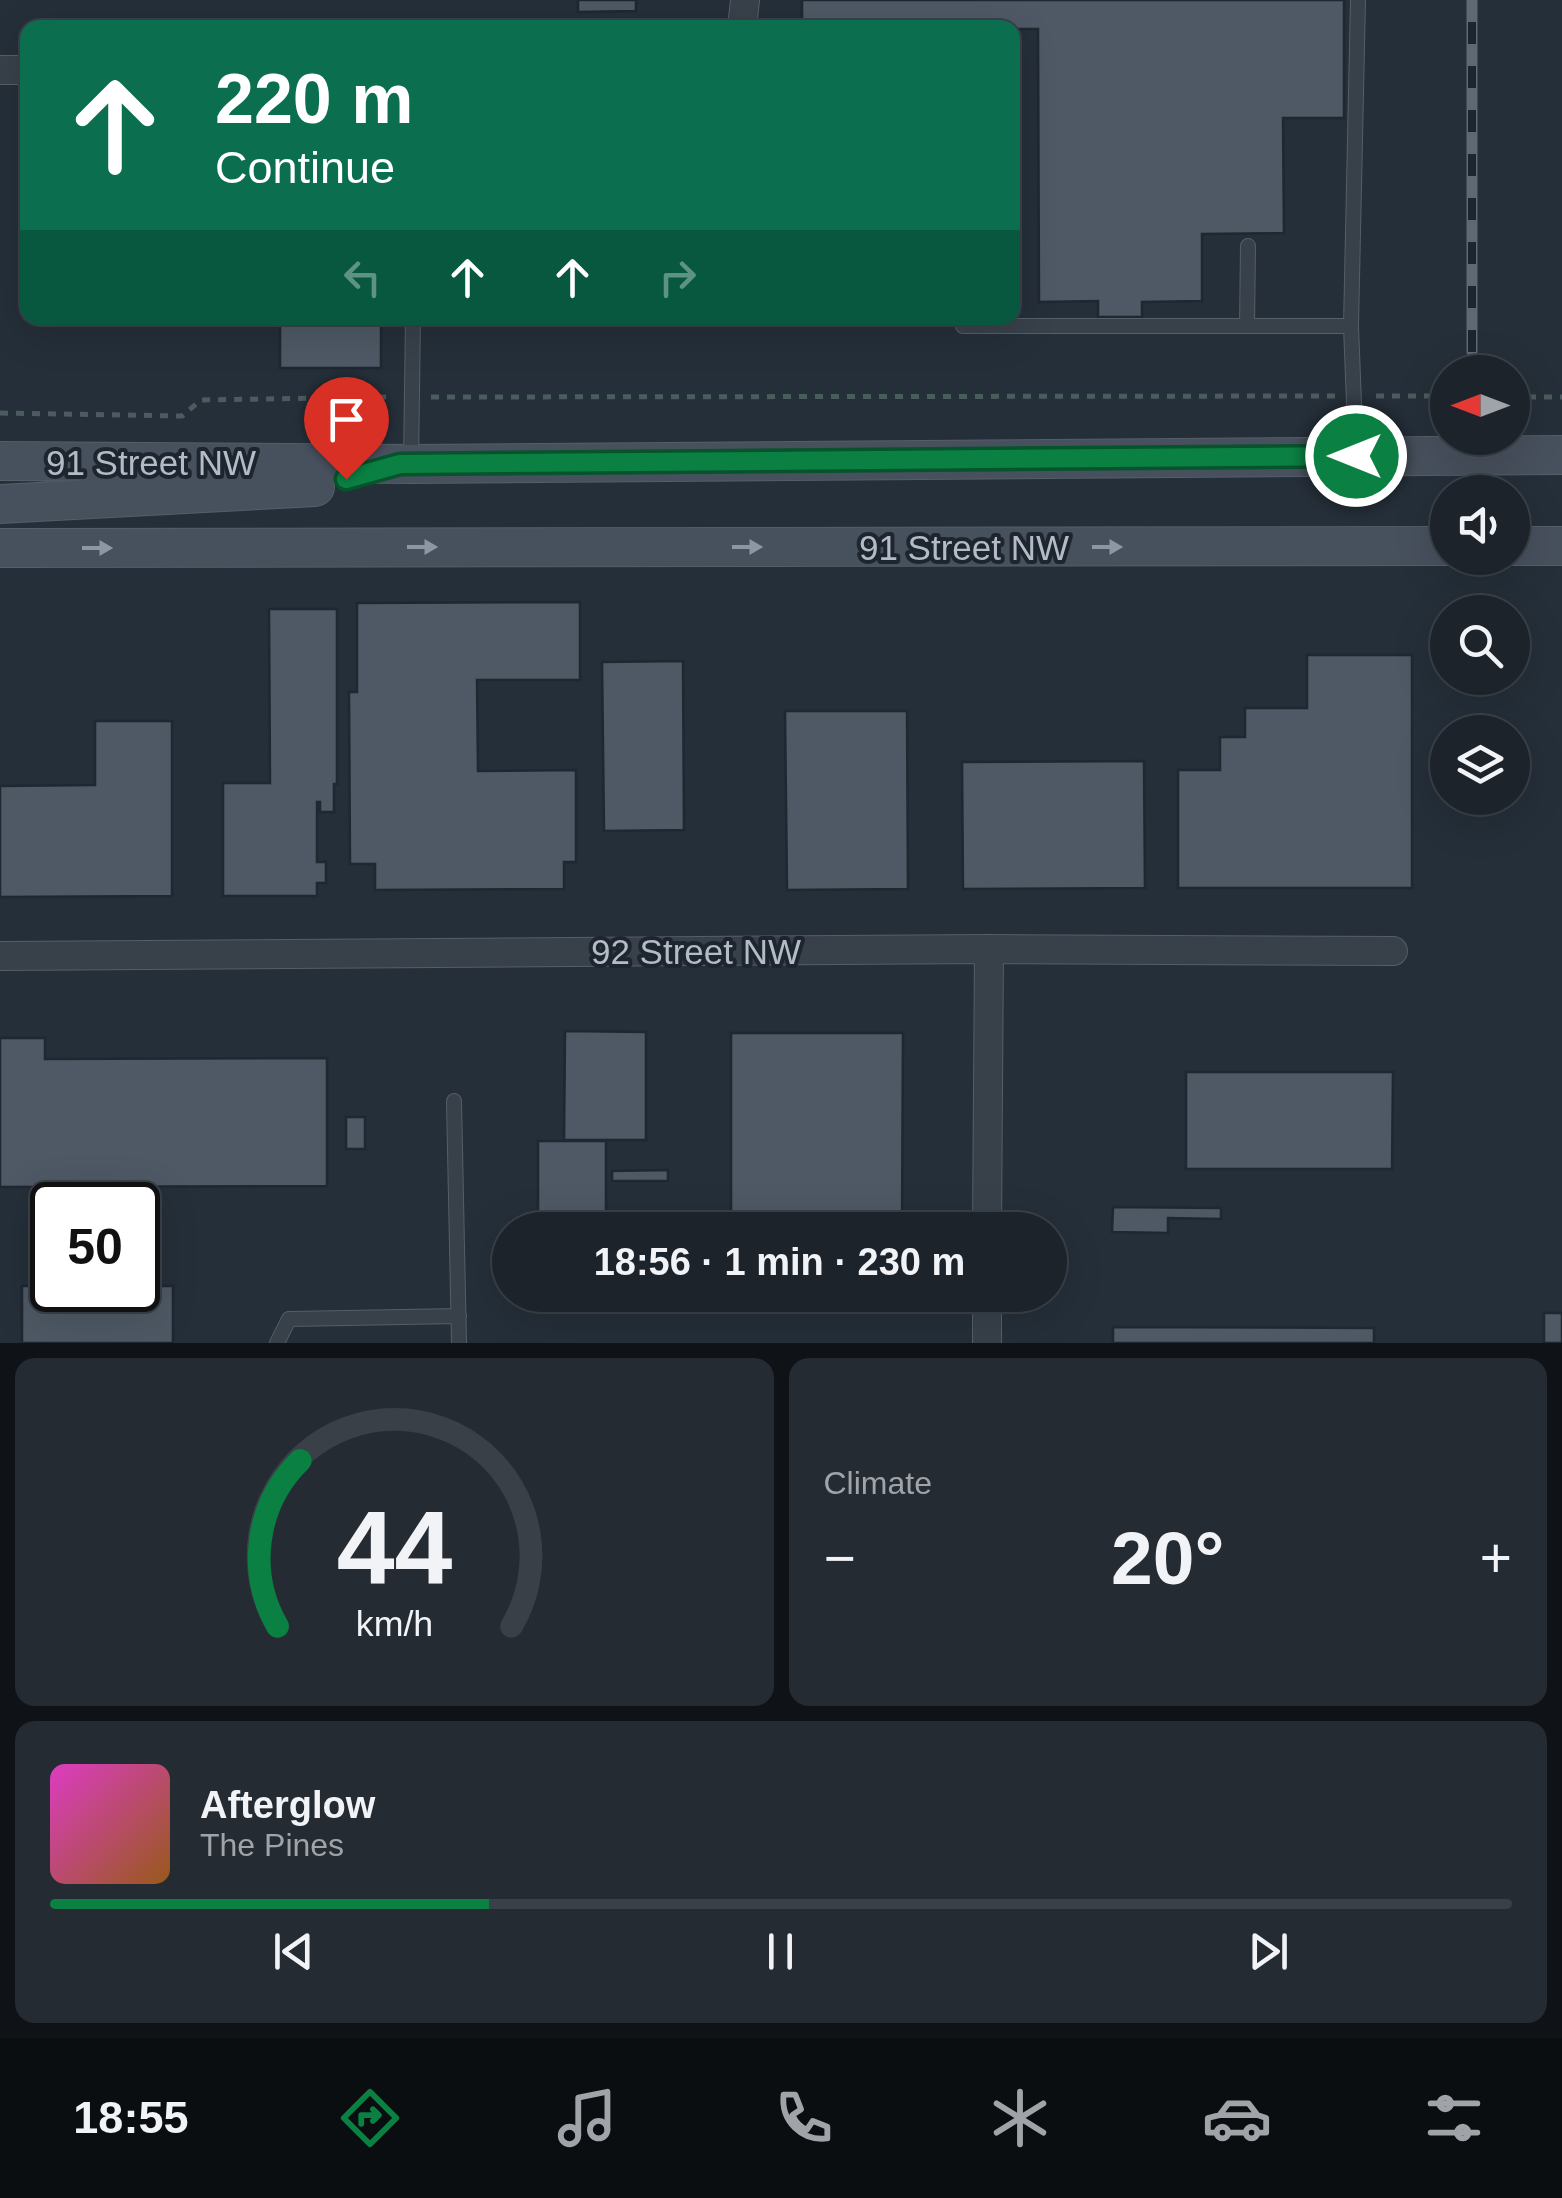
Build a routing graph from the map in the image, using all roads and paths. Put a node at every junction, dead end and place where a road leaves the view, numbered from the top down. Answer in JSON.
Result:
{"nodes":[{"id":1,"x":1358,"y":0,"type":"edge"},
{"id":2,"x":1248,"y":246,"type":"dead end"},
{"id":3,"x":413,"y":325,"type":"edge"},
{"id":4,"x":963,"y":325,"type":"edge"},
{"id":5,"x":1247,"y":326,"type":"junction"},
{"id":6,"x":1351,"y":326,"type":"junction"},
{"id":7,"x":1351,"y":396,"type":"junction"},
{"id":8,"x":1430,"y":396,"type":"edge"},
{"id":9,"x":1530,"y":396,"type":"edge"},
{"id":10,"x":1562,"y":397,"type":"edge"},
{"id":11,"x":411,"y":398,"type":"junction"},
{"id":12,"x":0,"y":414,"type":"edge"},
{"id":13,"x":1562,"y":455,"type":"edge"},
{"id":14,"x":1356,"y":456,"type":"junction"},
{"id":15,"x":0,"y":461,"type":"edge"},
{"id":16,"x":405,"y":464,"type":"junction"},
{"id":17,"x":0,"y":504,"type":"edge"},
{"id":18,"x":1430,"y":546,"type":"edge"},
{"id":19,"x":1530,"y":546,"type":"edge"},
{"id":20,"x":1562,"y":546,"type":"edge"},
{"id":21,"x":0,"y":548,"type":"edge"},
{"id":22,"x":989,"y":949,"type":"junction"},
{"id":23,"x":1393,"y":951,"type":"dead end"},
{"id":24,"x":0,"y":956,"type":"edge"},
{"id":25,"x":454,"y":1101,"type":"dead end"},
{"id":26,"x":988,"y":1212,"type":"edge"},
{"id":27,"x":987,"y":1312,"type":"edge"},
{"id":28,"x":459,"y":1316,"type":"junction"},
{"id":29,"x":277,"y":1343,"type":"edge"},
{"id":30,"x":459,"y":1343,"type":"edge"},
{"id":31,"x":987,"y":1343,"type":"edge"}],
"edges":[{"from":1,"to":6,"type":"lane"},
{"from":2,"to":5,"type":"lane"},
{"from":3,"to":11,"type":"lane"},
{"from":4,"to":5,"type":"lane"},
{"from":5,"to":6,"type":"lane"},
{"from":6,"to":7,"type":"lane"},
{"from":7,"to":8,"type":"path"},
{"from":7,"to":11,"type":"path"},
{"from":7,"to":14,"type":"lane"},
{"from":9,"to":10,"type":"path"},
{"from":11,"to":12,"type":"path"},
{"from":11,"to":16,"type":"lane"},
{"from":13,"to":14,"type":"main road","name":"91 Street NW"},
{"from":14,"to":16,"type":"main road","name":"91 Street NW"},
{"from":15,"to":16,"type":"main road","name":"91 Street NW"},
{"from":16,"to":17,"type":"main road"},
{"from":21,"to":18,"type":"main road","name":"91 Street NW","one_way":true},
{"from":19,"to":20,"type":"main road"},
{"from":22,"to":23,"type":"street","name":"92 Street NW"},
{"from":22,"to":24,"type":"street","name":"92 Street NW"},
{"from":22,"to":26,"type":"street"},
{"from":25,"to":28,"type":"lane"},
{"from":27,"to":31,"type":"street"},
{"from":28,"to":29,"type":"lane"},
{"from":28,"to":30,"type":"lane"}]}
